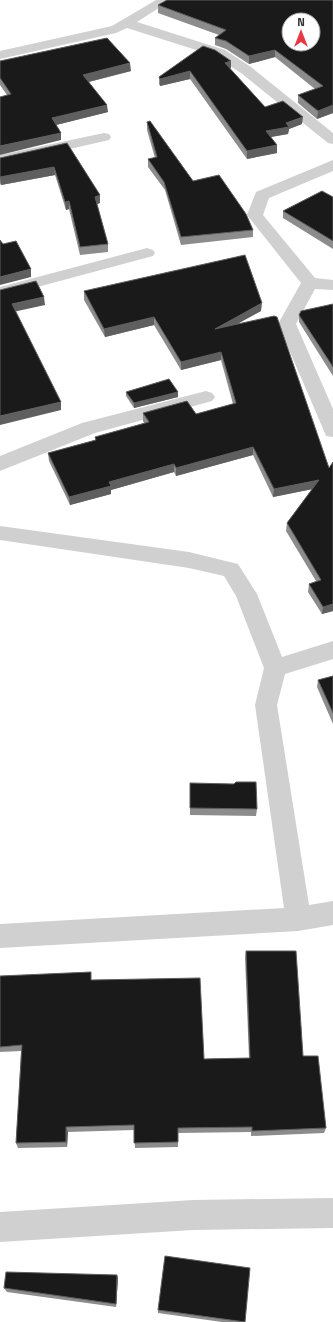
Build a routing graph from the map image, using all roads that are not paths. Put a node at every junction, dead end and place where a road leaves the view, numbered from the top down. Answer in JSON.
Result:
{"nodes":[{"id":1,"x":165,"y":0,"type":"edge"},
{"id":2,"x":125,"y":23,"type":"junction"},
{"id":3,"x":0,"y":55,"type":"edge"},
{"id":4,"x":104,"y":137,"type":"dead end"},
{"id":5,"x":333,"y":140,"type":"edge"},
{"id":6,"x":0,"y":160,"type":"edge"},
{"id":7,"x":333,"y":165,"type":"edge"},
{"id":8,"x":147,"y":254,"type":"dead end"},
{"id":9,"x":310,"y":283,"type":"junction"},
{"id":10,"x":333,"y":285,"type":"edge"},
{"id":11,"x":0,"y":292,"type":"edge"},
{"id":12,"x":206,"y":397,"type":"dead end"},
{"id":13,"x":333,"y":431,"type":"edge"},
{"id":14,"x":0,"y":464,"type":"edge"},
{"id":15,"x":0,"y":533,"type":"edge"},
{"id":16,"x":333,"y":650,"type":"edge"},
{"id":17,"x":275,"y":668,"type":"junction"},
{"id":18,"x":333,"y":913,"type":"edge"},
{"id":19,"x":298,"y":919,"type":"junction"},
{"id":20,"x":0,"y":936,"type":"edge"},
{"id":21,"x":333,"y":1213,"type":"edge"},
{"id":22,"x":0,"y":1227,"type":"edge"}],
"edges":[{"from":1,"to":2,"type":"street"},
{"from":2,"to":3,"type":"street"},
{"from":2,"to":5,"type":"street"},
{"from":4,"to":6,"type":"street"},
{"from":7,"to":9,"type":"street"},
{"from":8,"to":11,"type":"street"},
{"from":9,"to":10,"type":"street"},
{"from":9,"to":13,"type":"street"},
{"from":12,"to":14,"type":"street"},
{"from":15,"to":17,"type":"street"},
{"from":16,"to":17,"type":"street"},
{"from":17,"to":19,"type":"street"},
{"from":18,"to":19,"type":"street"},
{"from":19,"to":20,"type":"street"},
{"from":21,"to":22,"type":"street"}]}
